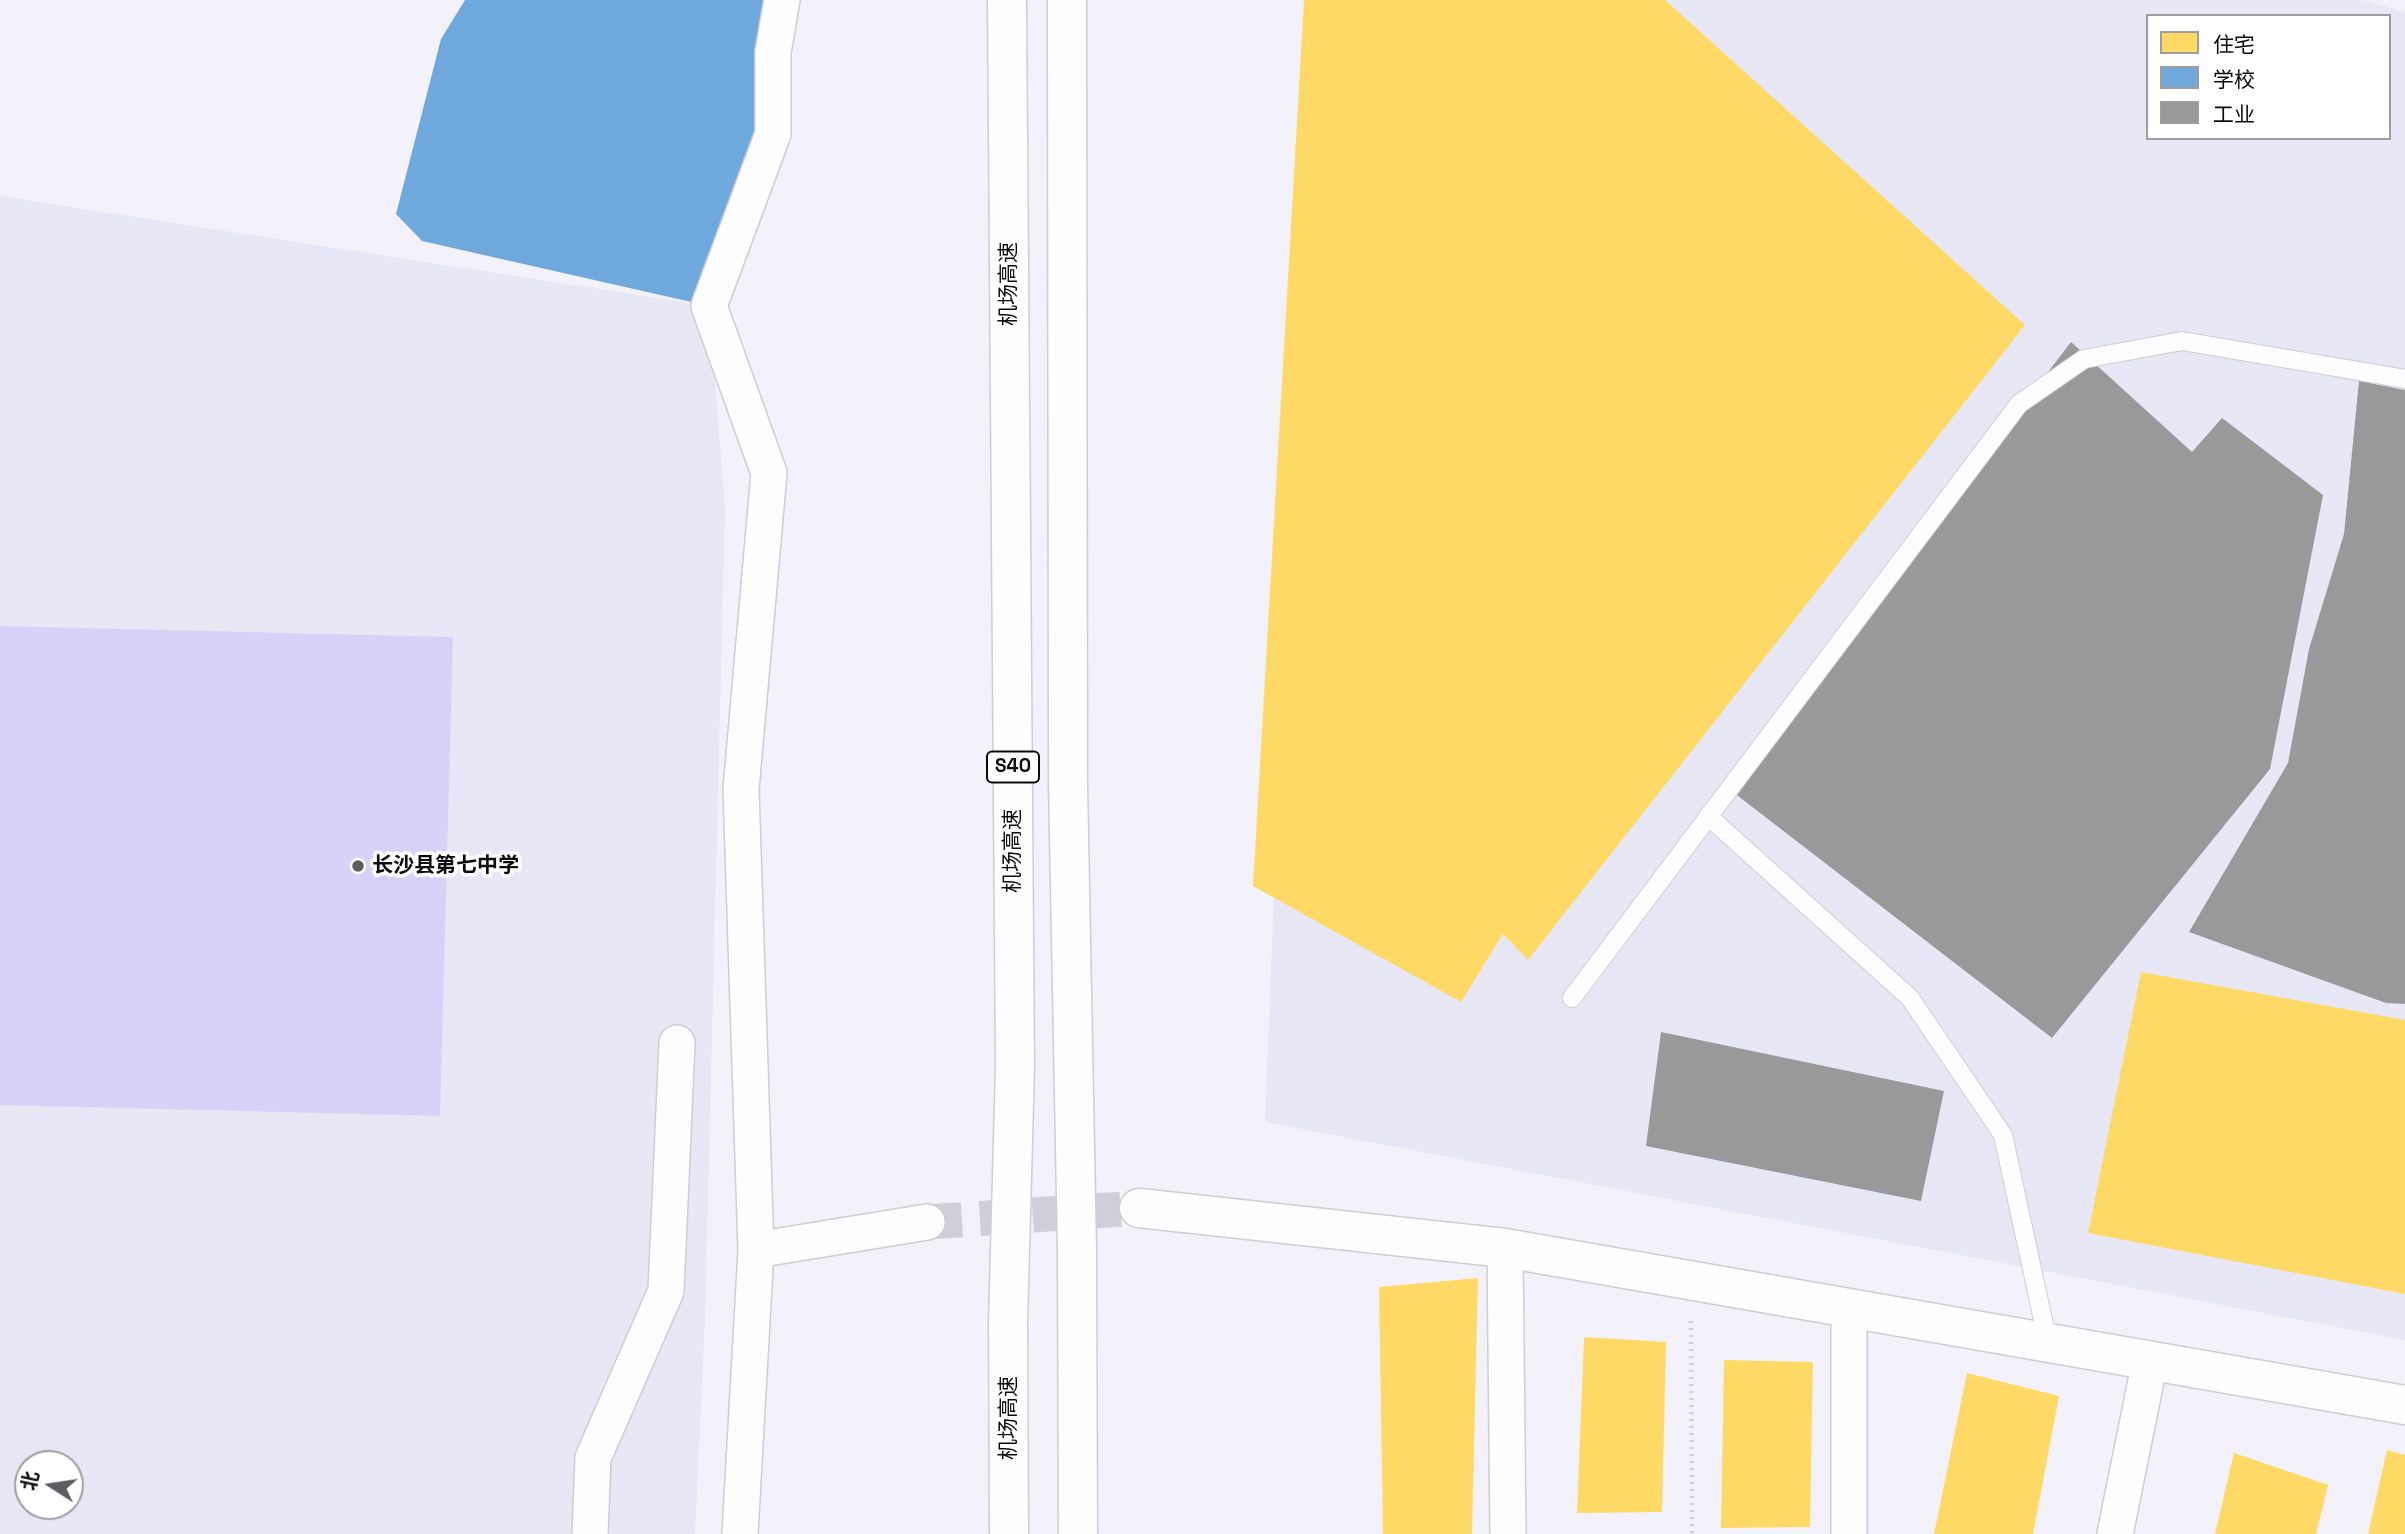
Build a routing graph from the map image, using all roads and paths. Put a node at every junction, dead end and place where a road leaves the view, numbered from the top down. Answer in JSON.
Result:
{"nodes":[{"id":1,"x":782,"y":0,"type":"edge"},
{"id":2,"x":1007,"y":0,"type":"edge"},
{"id":3,"x":1067,"y":0,"type":"edge"},
{"id":4,"x":2405,"y":379,"type":"edge"},
{"id":5,"x":1708,"y":816,"type":"junction"},
{"id":6,"x":1572,"y":998,"type":"dead end"},
{"id":7,"x":677,"y":1043,"type":"dead end"},
{"id":8,"x":1139,"y":1208,"type":"tunnel mouth"},
{"id":9,"x":927,"y":1222,"type":"tunnel mouth"},
{"id":10,"x":1505,"y":1248,"type":"junction"},
{"id":11,"x":756,"y":1250,"type":"junction"},
{"id":12,"x":1690,"y":1280,"type":"junction"},
{"id":13,"x":1849,"y":1308,"type":"junction"},
{"id":14,"x":2048,"y":1343,"type":"junction"},
{"id":15,"x":2150,"y":1361,"type":"junction"},
{"id":16,"x":2405,"y":1405,"type":"edge"},
{"id":17,"x":590,"y":1534,"type":"edge"},
{"id":18,"x":740,"y":1534,"type":"edge"},
{"id":19,"x":1009,"y":1534,"type":"edge"},
{"id":20,"x":1078,"y":1534,"type":"edge"},
{"id":21,"x":1508,"y":1534,"type":"edge"},
{"id":22,"x":1692,"y":1534,"type":"edge"},
{"id":23,"x":1849,"y":1534,"type":"edge"},
{"id":24,"x":2115,"y":1534,"type":"edge"}],
"edges":[{"from":1,"to":11,"type":"street"},
{"from":2,"to":19,"type":"main road","name":"机场高速","number":"S40"},
{"from":3,"to":20,"type":"main road","number":"S40"},
{"from":4,"to":5,"type":"lane"},
{"from":5,"to":6,"type":"lane"},
{"from":5,"to":14,"type":"lane"},
{"from":7,"to":17,"type":"street"},
{"from":8,"to":10,"type":"main road"},
{"from":9,"to":11,"type":"street"},
{"from":10,"to":12,"type":"main road"},
{"from":10,"to":21,"type":"street"},
{"from":11,"to":18,"type":"street"},
{"from":12,"to":13,"type":"main road"},
{"from":12,"to":22,"type":"path"},
{"from":13,"to":14,"type":"main road"},
{"from":13,"to":23,"type":"street"},
{"from":14,"to":15,"type":"main road"},
{"from":15,"to":16,"type":"main road"},
{"from":15,"to":24,"type":"street"}]}
